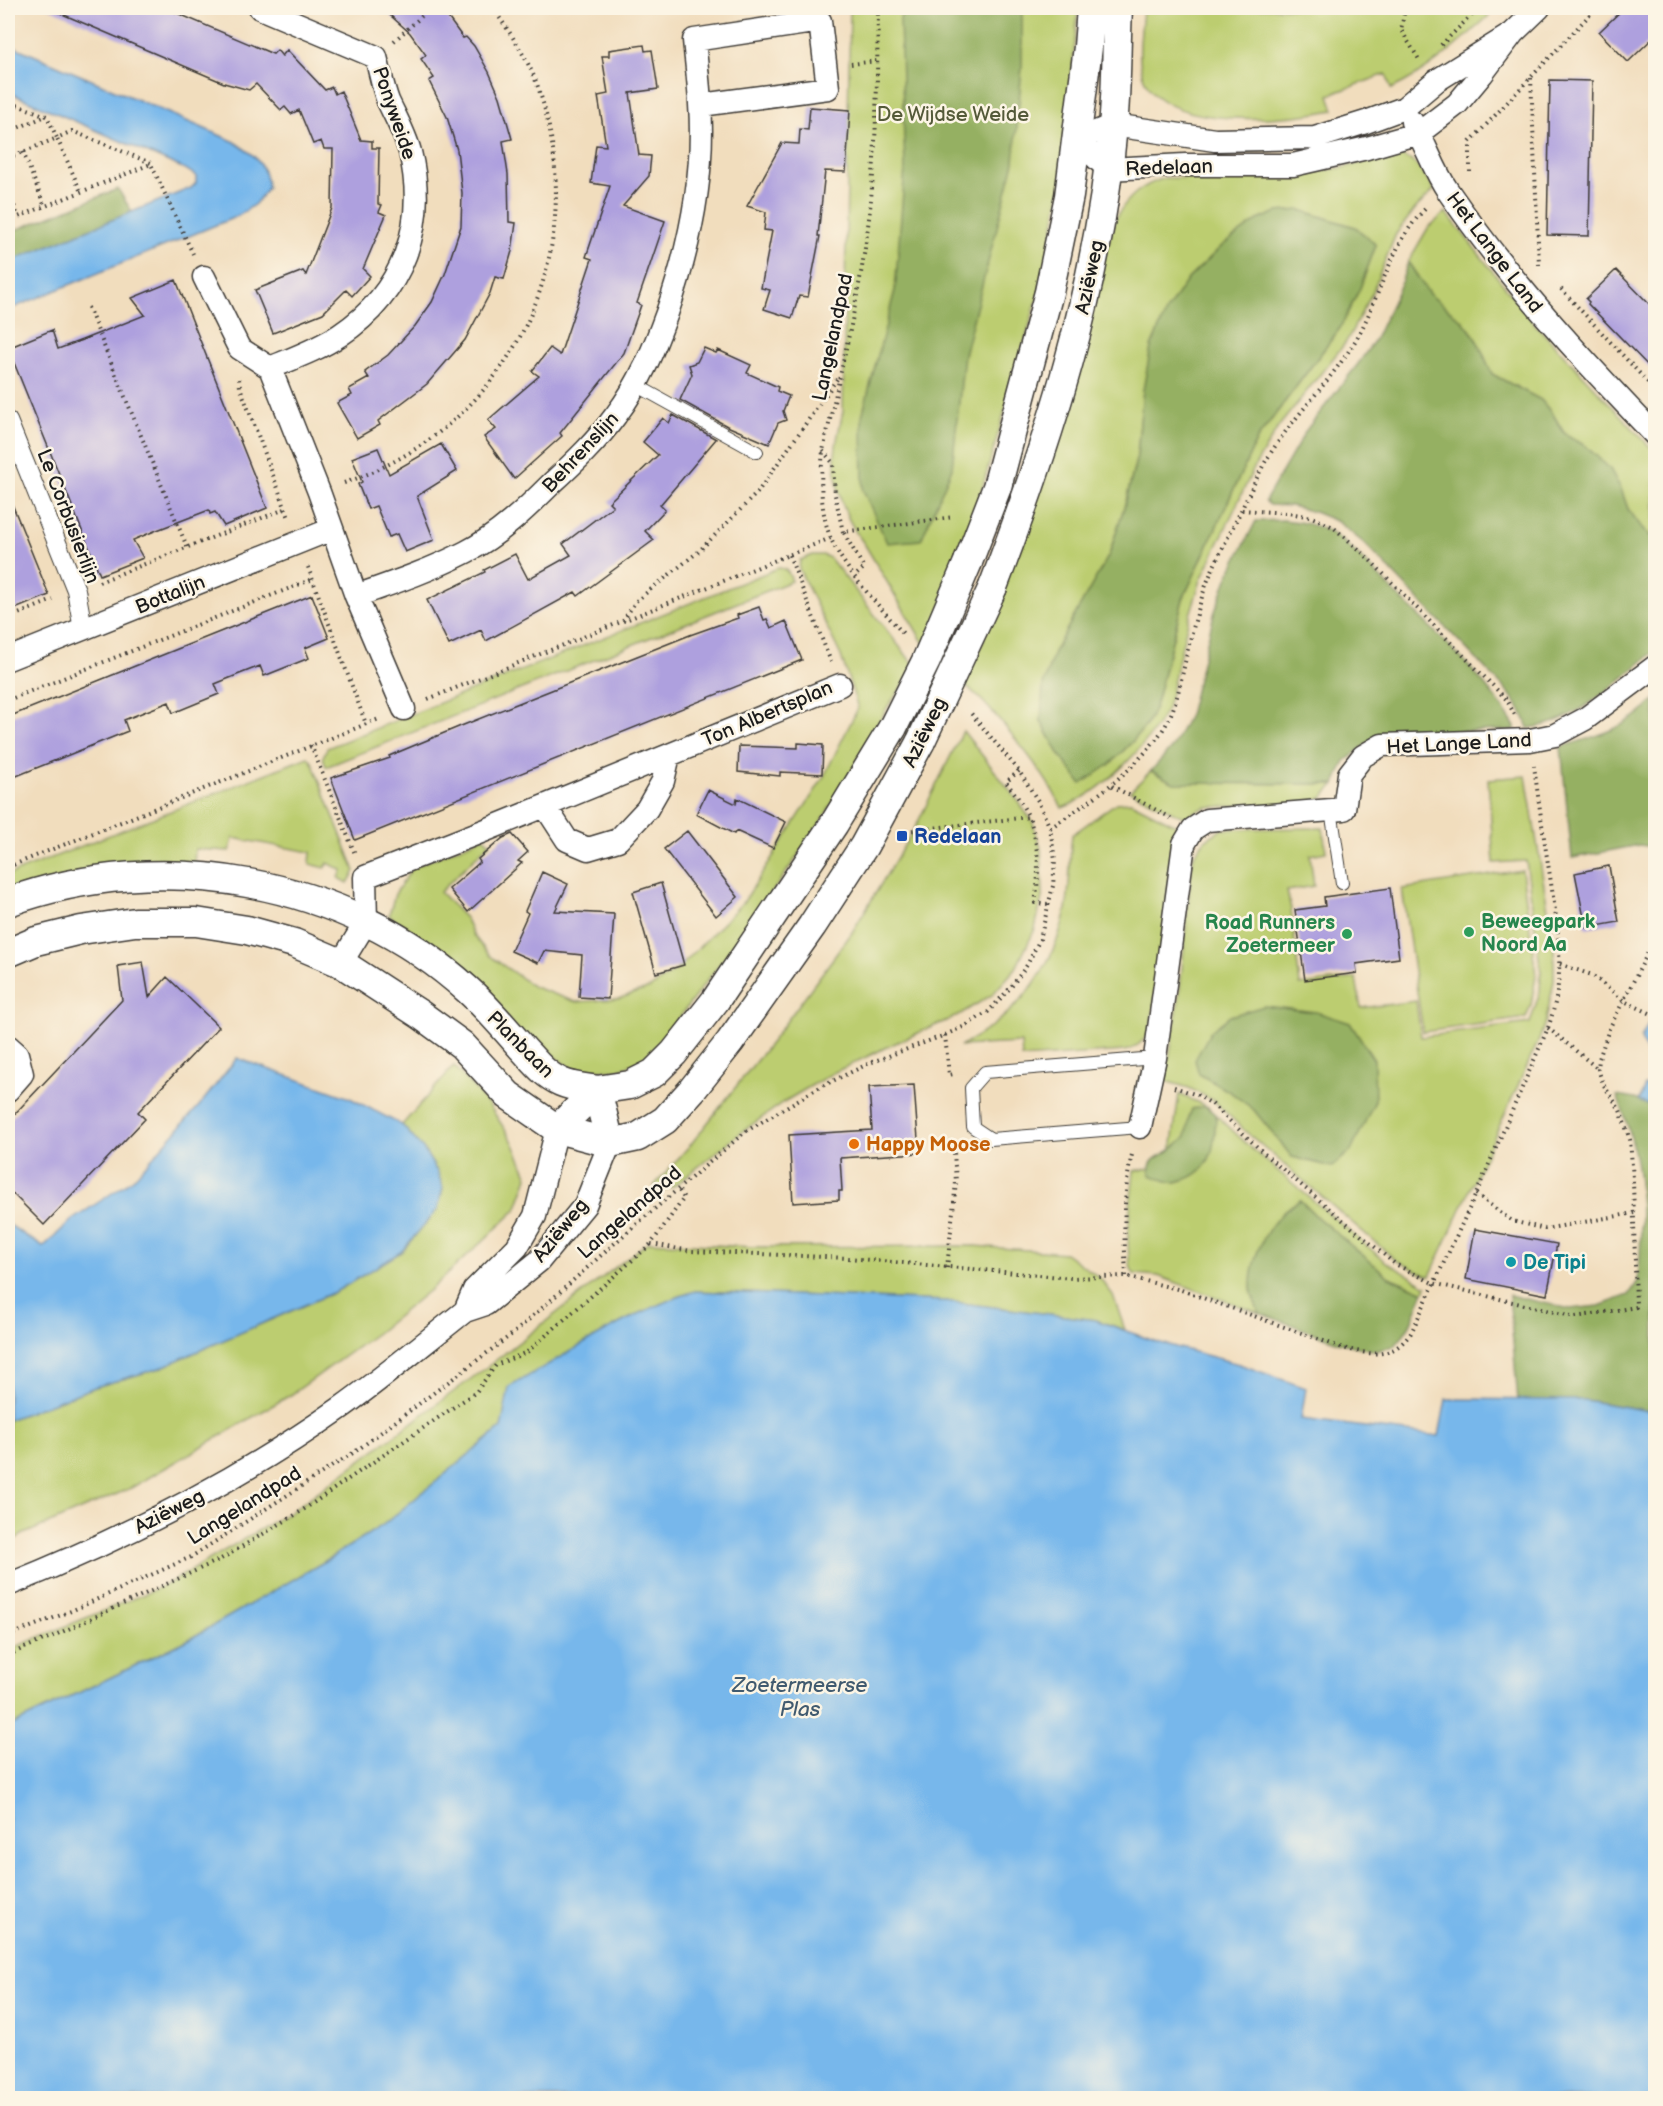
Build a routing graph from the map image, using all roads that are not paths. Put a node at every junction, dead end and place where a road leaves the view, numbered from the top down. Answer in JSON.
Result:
{"nodes":[{"id":1,"x":260,"y":8,"type":"edge"},
{"id":2,"x":1091,"y":8,"type":"edge"},
{"id":3,"x":1118,"y":8,"type":"edge"},
{"id":4,"x":1539,"y":8,"type":"edge"},
{"id":5,"x":1513,"y":33,"type":"junction"},
{"id":6,"x":701,"y":105,"type":"junction"},
{"id":7,"x":1404,"y":108,"type":"junction"},
{"id":8,"x":1113,"y":125,"type":"junction"},
{"id":9,"x":1419,"y":133,"type":"junction"},
{"id":10,"x":1077,"y":140,"type":"junction"},
{"id":11,"x":1108,"y":169,"type":"junction"},
{"id":12,"x":204,"y":277,"type":"road end"},
{"id":13,"x":270,"y":368,"type":"junction"},
{"id":14,"x":636,"y":385,"type":"junction"},
{"id":15,"x":8,"y":421,"type":"edge"},
{"id":16,"x":1656,"y":436,"type":"edge"},
{"id":17,"x":757,"y":452,"type":"dead end"},
{"id":18,"x":332,"y":529,"type":"junction"},
{"id":19,"x":356,"y":596,"type":"junction"},
{"id":20,"x":83,"y":628,"type":"junction"},
{"id":21,"x":8,"y":659,"type":"edge"},
{"id":22,"x":1656,"y":666,"type":"edge"},
{"id":23,"x":840,"y":685,"type":"road end"},
{"id":24,"x":404,"y":709,"type":"dead end"},
{"id":25,"x":669,"y":755,"type":"junction"},
{"id":26,"x":545,"y":806,"type":"junction"},
{"id":27,"x":1331,"y":810,"type":"junction"},
{"id":28,"x":1341,"y":883,"type":"dead end"},
{"id":29,"x":8,"y":902,"type":"edge"},
{"id":30,"x":366,"y":922,"type":"junction"},
{"id":31,"x":8,"y":953,"type":"edge"},
{"id":32,"x":341,"y":963,"type":"junction"},
{"id":33,"x":8,"y":1046,"type":"edge"},
{"id":34,"x":1153,"y":1069,"type":"junction"},
{"id":35,"x":8,"y":1090,"type":"edge"},
{"id":36,"x":597,"y":1090,"type":"junction"},
{"id":37,"x":1140,"y":1128,"type":"joint"},
{"id":38,"x":557,"y":1129,"type":"junction"},
{"id":39,"x":610,"y":1143,"type":"junction"},
{"id":40,"x":465,"y":1311,"type":"junction"},
{"id":41,"x":8,"y":1585,"type":"edge"}],
"edges":[{"from":1,"to":13,"type":"street","name":"Ponyweide"},
{"from":2,"to":10,"type":"street","name":"Aziëweg"},
{"from":3,"to":8,"type":"street","name":"Aziëweg"},
{"from":4,"to":5,"type":"street","name":"Redelaan"},
{"from":5,"to":7,"type":"street","name":"Redelaan"},
{"from":5,"to":9,"type":"street","name":"Redelaan"},
{"from":6,"to":6,"type":"street","name":"Behrenslijn"},
{"from":6,"to":14,"type":"street","name":"Behrenslijn"},
{"from":7,"to":8,"type":"street","name":"Redelaan"},
{"from":7,"to":9,"type":"street","name":"Het Lange Land"},
{"from":8,"to":10,"type":"street"},
{"from":8,"to":11,"type":"street","name":"Aziëweg"},
{"from":9,"to":11,"type":"street","name":"Redelaan"},
{"from":9,"to":16,"type":"street","name":"Het Lange Land"},
{"from":10,"to":11,"type":"street","name":"Redelaan"},
{"from":10,"to":36,"type":"street","name":"Aziëweg","bridge":true},
{"from":11,"to":39,"type":"street","name":"Aziëweg","bridge":true},
{"from":12,"to":13,"type":"street"},
{"from":13,"to":18,"type":"street"},
{"from":14,"to":17,"type":"lane"},
{"from":14,"to":19,"type":"street","name":"Behrenslijn"},
{"from":15,"to":20,"type":"street","name":"Le Corbusierlijn"},
{"from":18,"to":19,"type":"street"},
{"from":18,"to":20,"type":"street","name":"Bottalijn"},
{"from":19,"to":24,"type":"street"},
{"from":20,"to":21,"type":"street","name":"Bottalijn"},
{"from":22,"to":27,"type":"street","name":"Het Lange Land"},
{"from":23,"to":25,"type":"street","name":"Ton Albertsplan"},
{"from":25,"to":26,"type":"street","name":"Ton Albertsplan"},
{"from":25,"to":26,"type":"street"},
{"from":26,"to":30,"type":"street","name":"Ton Albertsplan"},
{"from":27,"to":28,"type":"lane"},
{"from":27,"to":34,"type":"street"},
{"from":29,"to":30,"type":"street","name":"Planbaan"},
{"from":30,"to":32,"type":"street"},
{"from":30,"to":36,"type":"street","name":"Planbaan"},
{"from":31,"to":32,"type":"street"},
{"from":32,"to":38,"type":"street"},
{"from":33,"to":35,"type":"street"},
{"from":34,"to":37,"type":"street"},
{"from":34,"to":37,"type":"lane"},
{"from":36,"to":38,"type":"street"},
{"from":36,"to":39,"type":"street"},
{"from":38,"to":39,"type":"street"},
{"from":38,"to":40,"type":"street","name":"Aziëweg"},
{"from":39,"to":40,"type":"street","name":"Aziëweg"},
{"from":40,"to":41,"type":"street","name":"Aziëweg"}]}
